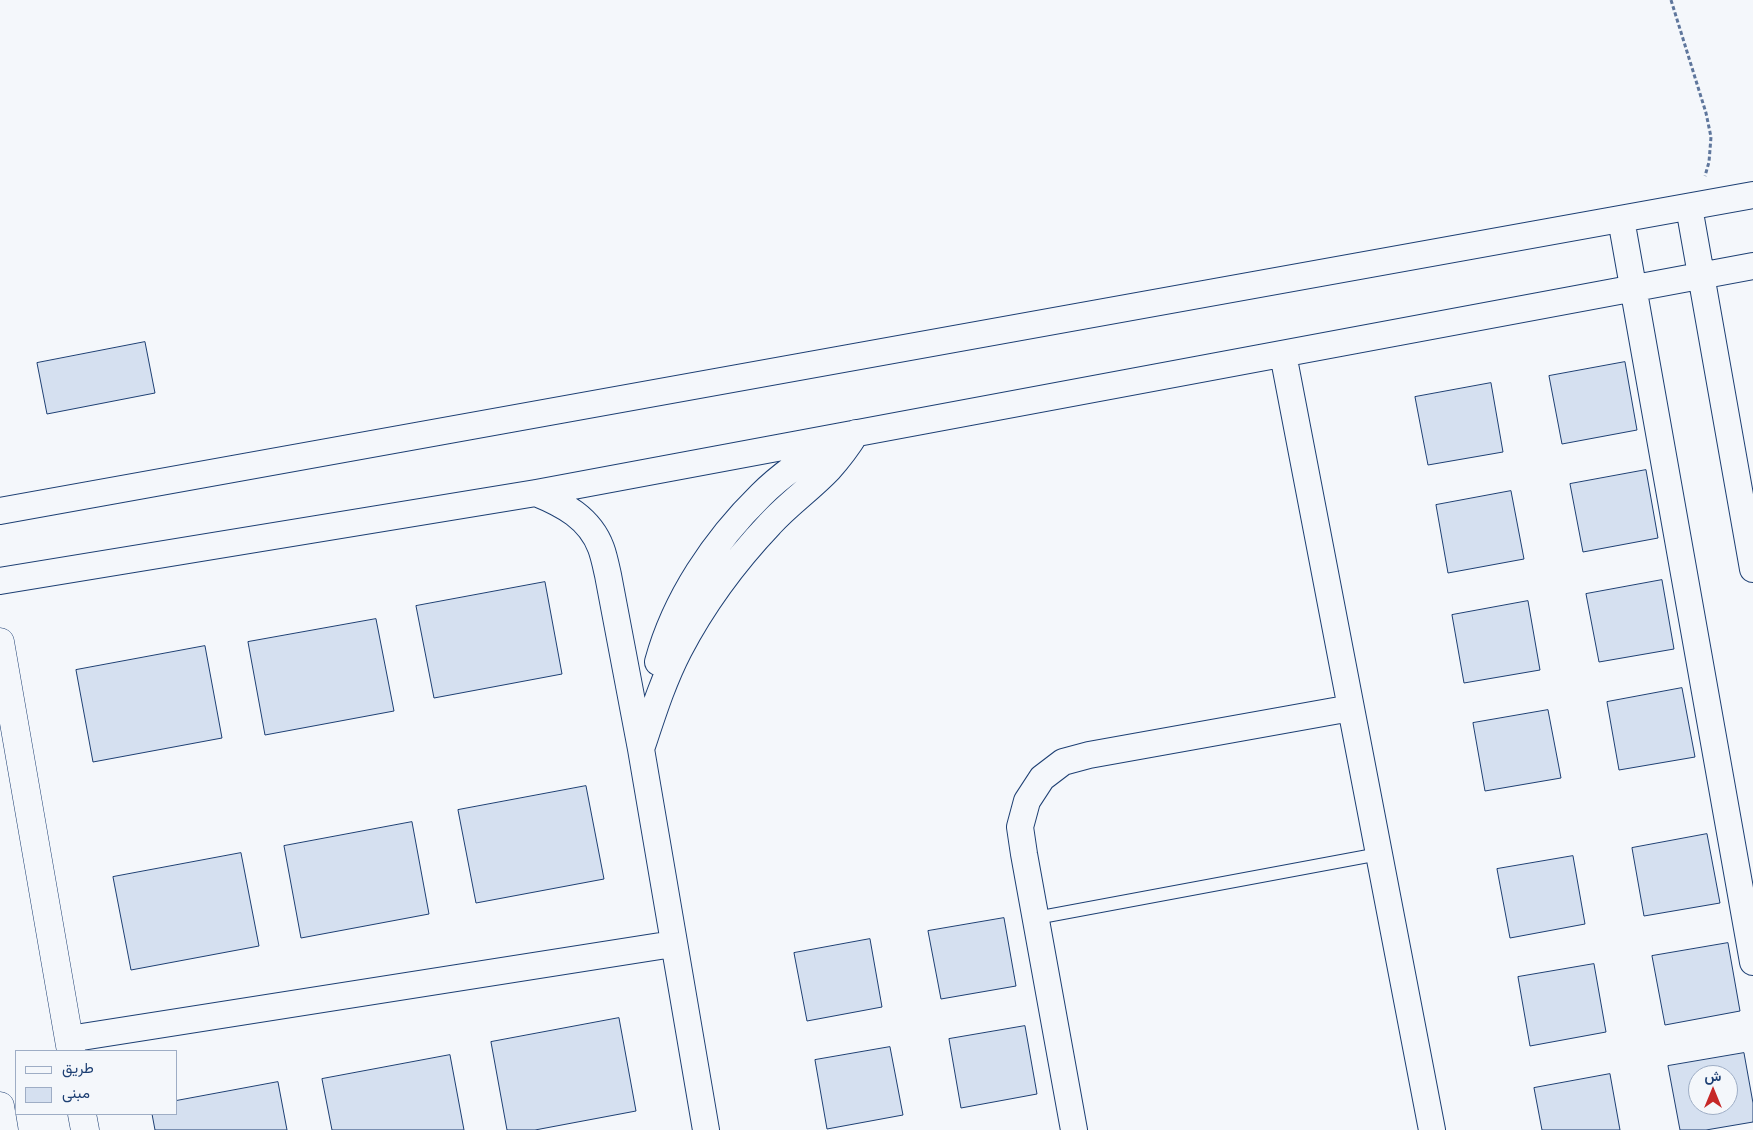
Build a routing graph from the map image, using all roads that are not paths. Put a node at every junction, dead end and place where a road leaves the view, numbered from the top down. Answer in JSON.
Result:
{"nodes":[{"id":1,"x":1753,"y":195,"type":"edge"},
{"id":2,"x":1689,"y":207,"type":"junction"},
{"id":3,"x":1620,"y":219,"type":"junction"},
{"id":4,"x":1753,"y":266,"type":"edge"},
{"id":5,"x":1701,"y":276,"type":"junction"},
{"id":6,"x":1633,"y":289,"type":"junction"},
{"id":7,"x":1283,"y":354,"type":"junction"},
{"id":8,"x":848,"y":435,"type":"junction"},
{"id":9,"x":536,"y":493,"type":"junction"},
{"id":10,"x":0,"y":511,"type":"edge"},
{"id":11,"x":1753,"y":568,"type":"edge"},
{"id":12,"x":0,"y":581,"type":"edge"},
{"id":13,"x":0,"y":642,"type":"edge"},
{"id":14,"x":1351,"y":708,"type":"junction"},
{"id":15,"x":641,"y":749,"type":"junction"},
{"id":16,"x":1379,"y":854,"type":"junction"},
{"id":17,"x":1036,"y":918,"type":"junction"},
{"id":18,"x":673,"y":944,"type":"junction"},
{"id":19,"x":1753,"y":962,"type":"edge"},
{"id":20,"x":70,"y":1045,"type":"edge"},
{"id":21,"x":0,"y":1106,"type":"edge"},
{"id":22,"x":82,"y":1115,"type":"edge"},
{"id":23,"x":4,"y":1130,"type":"edge"},
{"id":24,"x":85,"y":1130,"type":"edge"},
{"id":25,"x":706,"y":1130,"type":"edge"},
{"id":26,"x":1074,"y":1130,"type":"edge"},
{"id":27,"x":1432,"y":1130,"type":"edge"}],
"edges":[{"from":1,"to":2,"type":"street"},
{"from":2,"to":3,"type":"street"},
{"from":2,"to":5,"type":"street"},
{"from":3,"to":6,"type":"street"},
{"from":3,"to":10,"type":"street"},
{"from":4,"to":5,"type":"street"},
{"from":5,"to":6,"type":"street"},
{"from":5,"to":11,"type":"street"},
{"from":6,"to":7,"type":"street"},
{"from":6,"to":19,"type":"street"},
{"from":7,"to":8,"type":"street"},
{"from":7,"to":14,"type":"street"},
{"from":8,"to":9,"type":"street"},
{"from":8,"to":15,"type":"street"},
{"from":9,"to":12,"type":"street"},
{"from":9,"to":15,"type":"street"},
{"from":13,"to":20,"type":"street"},
{"from":14,"to":16,"type":"street"},
{"from":14,"to":17,"type":"street"},
{"from":15,"to":18,"type":"street"},
{"from":16,"to":17,"type":"lane"},
{"from":16,"to":27,"type":"street"},
{"from":17,"to":26,"type":"street"},
{"from":18,"to":20,"type":"street"},
{"from":18,"to":25,"type":"street"},
{"from":21,"to":23,"type":"street"},
{"from":22,"to":24,"type":"street"}]}
